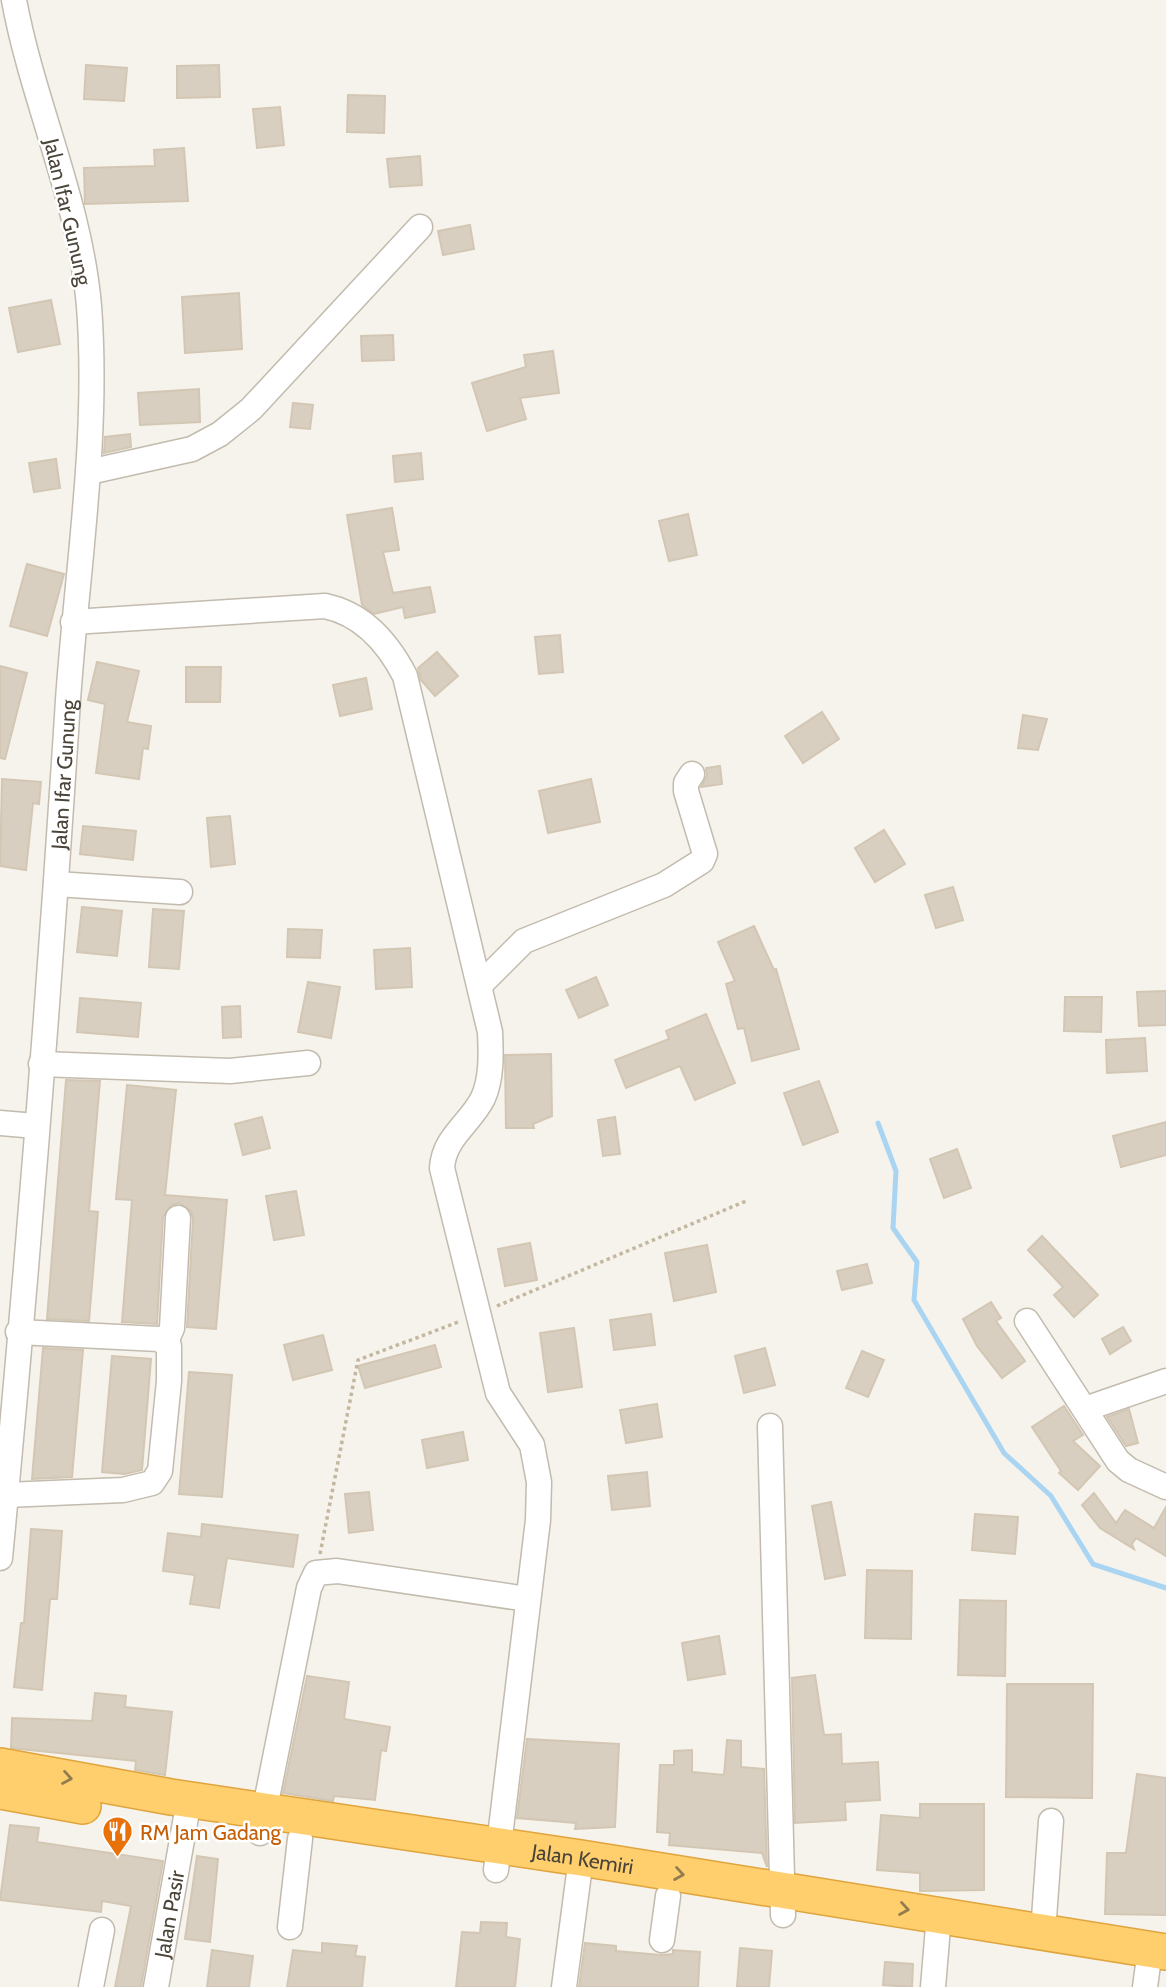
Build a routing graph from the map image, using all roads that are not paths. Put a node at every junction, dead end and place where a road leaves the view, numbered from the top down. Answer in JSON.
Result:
{"nodes":[{"id":1,"x":14,"y":0,"type":"edge"},
{"id":2,"x":420,"y":228,"type":"dead end"},
{"id":3,"x":89,"y":472,"type":"junction"},
{"id":4,"x":73,"y":622,"type":"junction"},
{"id":5,"x":692,"y":774,"type":"dead end"},
{"id":6,"x":56,"y":884,"type":"junction"},
{"id":7,"x":180,"y":892,"type":"dead end"},
{"id":8,"x":480,"y":985,"type":"junction"},
{"id":9,"x":41,"y":1063,"type":"junction"},
{"id":10,"x":309,"y":1063,"type":"dead end"},
{"id":11,"x":0,"y":1123,"type":"edge"},
{"id":12,"x":36,"y":1126,"type":"junction"},
{"id":13,"x":178,"y":1218,"type":"dead end"},
{"id":14,"x":1027,"y":1321,"type":"dead end"},
{"id":15,"x":18,"y":1332,"type":"junction"},
{"id":16,"x":166,"y":1342,"type":"junction"},
{"id":17,"x":1166,"y":1381,"type":"edge"},
{"id":18,"x":1085,"y":1409,"type":"junction"},
{"id":19,"x":770,"y":1426,"type":"dead end"},
{"id":20,"x":1166,"y":1487,"type":"edge"},
{"id":21,"x":6,"y":1495,"type":"junction"},
{"id":22,"x":0,"y":1558,"type":"edge"},
{"id":23,"x":527,"y":1599,"type":"junction"},
{"id":24,"x":0,"y":1766,"type":"edge"},
{"id":25,"x":0,"y":1791,"type":"edge"},
{"id":26,"x":186,"y":1812,"type":"junction"},
{"id":27,"x":1051,"y":1821,"type":"dead end"},
{"id":28,"x":262,"y":1822,"type":"junction"},
{"id":29,"x":300,"y":1839,"type":"junction"},
{"id":30,"x":497,"y":1859,"type":"junction"},
{"id":31,"x":579,"y":1870,"type":"junction"},
{"id":32,"x":668,"y":1896,"type":"junction"},
{"id":33,"x":784,"y":1902,"type":"junction"},
{"id":34,"x":290,"y":1927,"type":"dead end"},
{"id":35,"x":938,"y":1927,"type":"junction"},
{"id":36,"x":102,"y":1930,"type":"dead end"},
{"id":37,"x":1043,"y":1932,"type":"junction"},
{"id":38,"x":663,"y":1940,"type":"dead end"},
{"id":39,"x":1155,"y":1967,"type":"edge"},
{"id":40,"x":91,"y":1987,"type":"edge"},
{"id":41,"x":156,"y":1987,"type":"edge"},
{"id":42,"x":564,"y":1987,"type":"edge"},
{"id":43,"x":933,"y":1987,"type":"edge"}],
"edges":[{"from":1,"to":3,"type":"street","name":"Jalan Ifar Gunung"},
{"from":2,"to":3,"type":"street"},
{"from":3,"to":4,"type":"street","name":"Jalan Ifar Gunung"},
{"from":4,"to":6,"type":"street","name":"Jalan Ifar Gunung"},
{"from":4,"to":8,"type":"street"},
{"from":5,"to":8,"type":"street"},
{"from":6,"to":7,"type":"street"},
{"from":6,"to":9,"type":"street","name":"Jalan Ifar Gunung"},
{"from":8,"to":23,"type":"street"},
{"from":9,"to":10,"type":"street"},
{"from":9,"to":12,"type":"street","name":"Jalan Ifar Gunung"},
{"from":11,"to":12,"type":"street"},
{"from":12,"to":15,"type":"street","name":"Jalan Ifar Gunung"},
{"from":13,"to":16,"type":"street"},
{"from":14,"to":18,"type":"street"},
{"from":15,"to":16,"type":"street"},
{"from":15,"to":21,"type":"street","name":"Jalan Ifar Gunung"},
{"from":16,"to":21,"type":"street"},
{"from":17,"to":18,"type":"street"},
{"from":18,"to":20,"type":"street"},
{"from":19,"to":33,"type":"street"},
{"from":21,"to":22,"type":"street","name":"Jalan Ifar Gunung"},
{"from":23,"to":28,"type":"street"},
{"from":23,"to":30,"type":"street"},
{"from":24,"to":26,"type":"highway","name":"Jalan Kemiri","one_way":true},
{"from":25,"to":26,"type":"highway","name":"Jalan Kemiri"},
{"from":26,"to":28,"type":"highway","name":"Jalan Kemiri"},
{"from":26,"to":41,"type":"street","name":"Jalan Pasir"},
{"from":27,"to":37,"type":"street"},
{"from":28,"to":29,"type":"highway","name":"Jalan Kemiri"},
{"from":28,"to":30,"type":"highway","name":"Jalan Kemiri"},
{"from":29,"to":30,"type":"highway","name":"Jalan Kemiri"},
{"from":29,"to":34,"type":"street"},
{"from":30,"to":31,"type":"highway","name":"Jalan Kemiri"},
{"from":31,"to":32,"type":"highway","name":"Jalan Kemiri"},
{"from":31,"to":33,"type":"highway","name":"Jalan Kemiri","one_way":true},
{"from":31,"to":42,"type":"street"},
{"from":32,"to":33,"type":"highway","name":"Jalan Kemiri"},
{"from":32,"to":38,"type":"street"},
{"from":33,"to":35,"type":"highway","name":"Jalan Kemiri"},
{"from":35,"to":37,"type":"highway","name":"Jalan Kemiri"},
{"from":35,"to":39,"type":"highway","name":"Jalan Kemiri"},
{"from":35,"to":43,"type":"street"},
{"from":36,"to":40,"type":"street"},
{"from":37,"to":39,"type":"highway","name":"Jalan Kemiri"}]}
